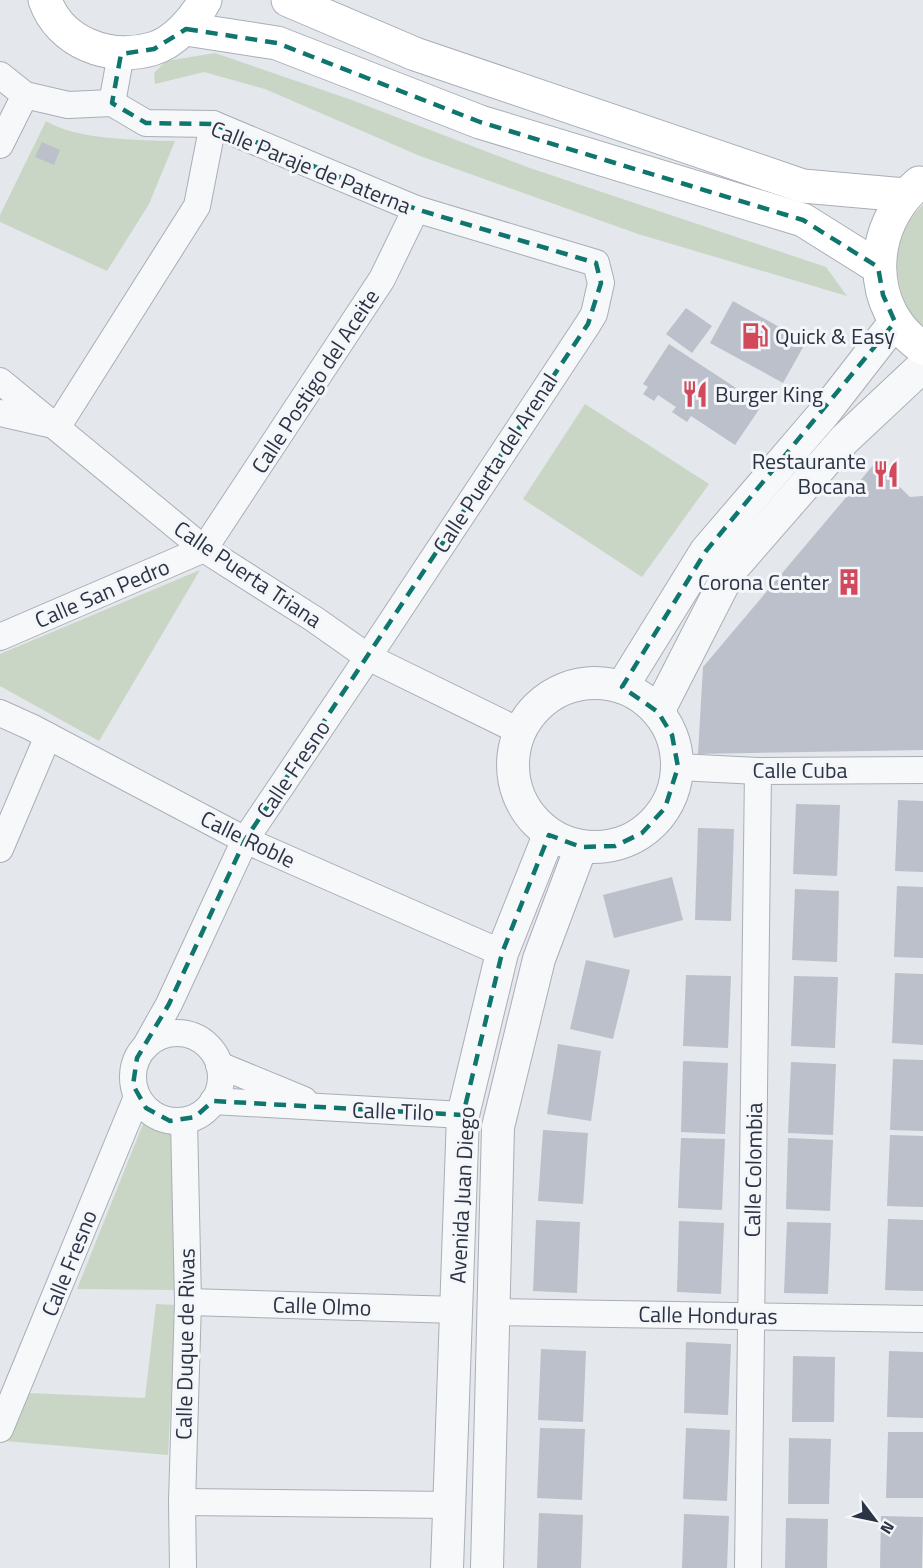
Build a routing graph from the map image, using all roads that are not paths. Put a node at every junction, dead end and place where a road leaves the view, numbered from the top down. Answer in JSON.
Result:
{"nodes":[{"id":1,"x":45,"y":0,"type":"edge"},
{"id":2,"x":205,"y":0,"type":"edge"},
{"id":3,"x":288,"y":0,"type":"edge"},
{"id":4,"x":186,"y":29,"type":"junction"},
{"id":5,"x":121,"y":54,"type":"junction"},
{"id":6,"x":0,"y":75,"type":"edge"},
{"id":7,"x":25,"y":95,"type":"junction"},
{"id":8,"x":112,"y":103,"type":"junction"},
{"id":9,"x":213,"y":124,"type":"junction"},
{"id":10,"x":0,"y":146,"type":"edge"},
{"id":11,"x":914,"y":188,"type":"edge"},
{"id":12,"x":416,"y":209,"type":"junction"},
{"id":13,"x":596,"y":263,"type":"joint"},
{"id":14,"x":878,"y":267,"type":"junction"},
{"id":15,"x":896,"y":322,"type":"junction"},
{"id":16,"x":923,"y":348,"type":"edge"},
{"id":17,"x":923,"y":366,"type":"edge"},
{"id":18,"x":0,"y":381,"type":"edge"},
{"id":19,"x":0,"y":413,"type":"edge"},
{"id":20,"x":58,"y":426,"type":"junction"},
{"id":21,"x":204,"y":549,"type":"junction"},
{"id":22,"x":0,"y":637,"type":"edge"},
{"id":23,"x":368,"y":657,"type":"junction"},
{"id":24,"x":622,"y":687,"type":"junction"},
{"id":25,"x":658,"y":712,"type":"junction"},
{"id":26,"x":0,"y":713,"type":"edge"},
{"id":27,"x":519,"y":730,"type":"junction"},
{"id":28,"x":48,"y":736,"type":"junction"},
{"id":29,"x":678,"y":767,"type":"junction"},
{"id":30,"x":923,"y":770,"type":"edge"},
{"id":31,"x":758,"y":771,"type":"junction"},
{"id":32,"x":549,"y":835,"type":"junction"},
{"id":33,"x":244,"y":840,"type":"junction"},
{"id":34,"x":581,"y":847,"type":"junction"},
{"id":35,"x":0,"y":849,"type":"edge"},
{"id":36,"x":502,"y":953,"type":"junction"},
{"id":37,"x":145,"y":1047,"type":"junction"},
{"id":38,"x":219,"y":1065,"type":"junction"},
{"id":39,"x":138,"y":1097,"type":"junction"},
{"id":40,"x":213,"y":1101,"type":"junction"},
{"id":41,"x":324,"y":1108,"type":"junction"},
{"id":42,"x":463,"y":1114,"type":"junction"},
{"id":43,"x":184,"y":1121,"type":"junction"},
{"id":44,"x":188,"y":1302,"type":"junction"},
{"id":45,"x":457,"y":1311,"type":"junction"},
{"id":46,"x":493,"y":1312,"type":"junction"},
{"id":47,"x":751,"y":1316,"type":"junction"},
{"id":48,"x":923,"y":1319,"type":"edge"},
{"id":49,"x":0,"y":1430,"type":"edge"},
{"id":50,"x":182,"y":1502,"type":"junction"},
{"id":51,"x":449,"y":1505,"type":"junction"},
{"id":52,"x":183,"y":1568,"type":"edge"},
{"id":53,"x":447,"y":1568,"type":"edge"},
{"id":54,"x":487,"y":1568,"type":"edge"},
{"id":55,"x":747,"y":1568,"type":"edge"}],
"edges":[{"from":1,"to":5,"type":"main road"},
{"from":2,"to":4,"type":"main road"},
{"from":3,"to":11,"type":"main road"},
{"from":4,"to":5,"type":"main road"},
{"from":4,"to":14,"type":"main road"},
{"from":5,"to":8,"type":"street"},
{"from":6,"to":7,"type":"street"},
{"from":7,"to":8,"type":"street"},
{"from":7,"to":10,"type":"street"},
{"from":8,"to":9,"type":"street","name":"Calle Paraje de Paterna"},
{"from":9,"to":12,"type":"street","name":"Calle Paraje de Paterna"},
{"from":9,"to":20,"type":"street"},
{"from":11,"to":14,"type":"main road"},
{"from":12,"to":13,"type":"street","name":"Calle Paraje de Paterna"},
{"from":12,"to":21,"type":"street","name":"Calle Postigo del Aceite"},
{"from":13,"to":23,"type":"street","name":"Calle Puerta del Arenal"},
{"from":14,"to":15,"type":"main road"},
{"from":15,"to":16,"type":"main road"},
{"from":15,"to":24,"type":"street"},
{"from":17,"to":25,"type":"street"},
{"from":18,"to":20,"type":"street","name":"Calle Puerta Triana"},
{"from":19,"to":20,"type":"street"},
{"from":20,"to":21,"type":"street","name":"Calle Puerta Triana"},
{"from":21,"to":22,"type":"street","name":"Calle San Pedro"},
{"from":21,"to":23,"type":"street","name":"Calle Puerta Triana"},
{"from":23,"to":27,"type":"street","name":"Calle Puerta Triana"},
{"from":23,"to":33,"type":"street","name":"Calle Fresno"},
{"from":24,"to":25,"type":"street"},
{"from":24,"to":27,"type":"street"},
{"from":25,"to":29,"type":"street"},
{"from":26,"to":28,"type":"street","name":"Calle Roble"},
{"from":27,"to":32,"type":"street"},
{"from":28,"to":33,"type":"street","name":"Calle Roble"},
{"from":28,"to":35,"type":"street"},
{"from":29,"to":31,"type":"street","name":"Calle Cuba"},
{"from":29,"to":34,"type":"street"},
{"from":30,"to":31,"type":"street","name":"Calle Cuba"},
{"from":31,"to":47,"type":"street","name":"Calle Colombia"},
{"from":32,"to":34,"type":"street"},
{"from":32,"to":36,"type":"street","name":"Avenida Juan Diego"},
{"from":33,"to":36,"type":"street","name":"Calle Roble"},
{"from":33,"to":37,"type":"street","name":"Calle Fresno"},
{"from":34,"to":46,"type":"street","name":"Avenida Juan Diego"},
{"from":36,"to":42,"type":"street","name":"Avenida Juan Diego"},
{"from":37,"to":38,"type":"street"},
{"from":37,"to":39,"type":"street"},
{"from":38,"to":40,"type":"street"},
{"from":38,"to":41,"type":"street","name":"Calle Tilo"},
{"from":39,"to":43,"type":"street"},
{"from":39,"to":49,"type":"street","name":"Calle Fresno"},
{"from":40,"to":41,"type":"street","name":"Calle Tilo"},
{"from":40,"to":43,"type":"street"},
{"from":41,"to":42,"type":"street","name":"Calle Tilo"},
{"from":42,"to":45,"type":"street","name":"Avenida Juan Diego"},
{"from":43,"to":44,"type":"street","name":"Calle Duque de Rivas"},
{"from":44,"to":45,"type":"street","name":"Calle Olmo"},
{"from":44,"to":50,"type":"street","name":"Calle Duque de Rivas"},
{"from":45,"to":51,"type":"street","name":"Avenida Juan Diego"},
{"from":46,"to":47,"type":"street","name":"Calle Honduras"},
{"from":46,"to":54,"type":"street","name":"Avenida Juan Diego"},
{"from":47,"to":48,"type":"street","name":"Calle Honduras"},
{"from":47,"to":55,"type":"street","name":"Calle Colombia"},
{"from":50,"to":51,"type":"street"},
{"from":50,"to":52,"type":"street","name":"Calle Duque de Rivas"},
{"from":51,"to":53,"type":"street","name":"Avenida Juan Diego"}]}
